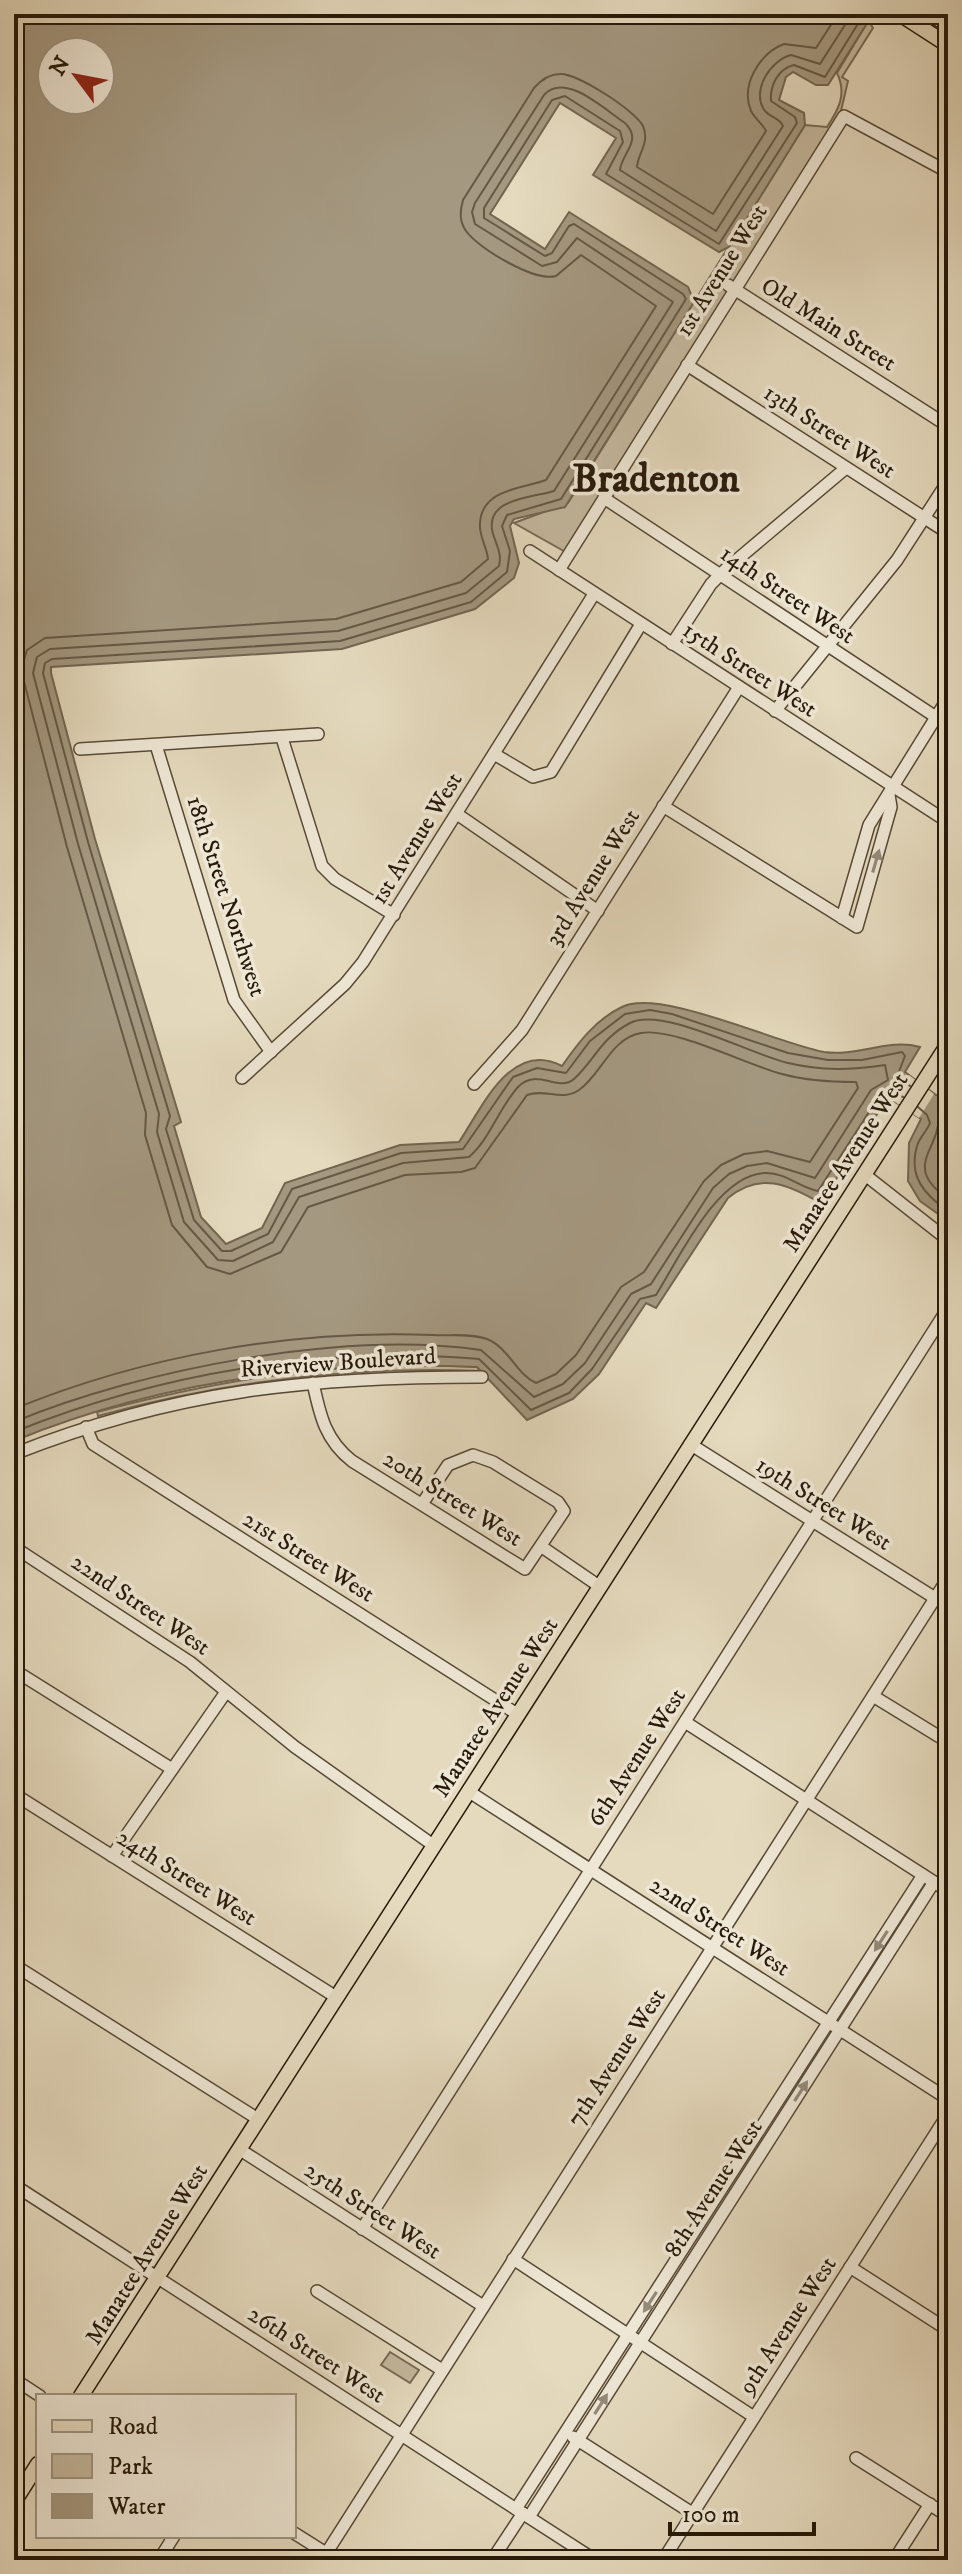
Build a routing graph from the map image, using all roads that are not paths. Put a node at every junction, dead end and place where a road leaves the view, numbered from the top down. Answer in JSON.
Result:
{"nodes":[{"id":1,"x":900,"y":14,"type":"edge"},
{"id":2,"x":931,"y":14,"type":"edge"},
{"id":3,"x":948,"y":25,"type":"edge"},
{"id":4,"x":948,"y":45,"type":"edge"},
{"id":5,"x":948,"y":172,"type":"edge"},
{"id":6,"x":731,"y":287,"type":"junction"},
{"id":7,"x":687,"y":365,"type":"junction"},
{"id":8,"x":948,"y":426,"type":"edge"},
{"id":9,"x":846,"y":468,"type":"junction"},
{"id":10,"x":948,"y":481,"type":"edge"},
{"id":11,"x":604,"y":498,"type":"junction"},
{"id":12,"x":925,"y":518,"type":"junction"},
{"id":13,"x":948,"y":533,"type":"edge"},
{"id":14,"x":530,"y":551,"type":"dead end"},
{"id":15,"x":559,"y":570,"type":"junction"},
{"id":16,"x":718,"y":577,"type":"junction"},
{"id":17,"x":594,"y":594,"type":"junction"},
{"id":18,"x":641,"y":624,"type":"junction"},
{"id":19,"x":672,"y":644,"type":"junction"},
{"id":20,"x":826,"y":647,"type":"junction"},
{"id":21,"x":739,"y":687,"type":"junction"},
{"id":22,"x":948,"y":698,"type":"edge"},
{"id":23,"x":775,"y":711,"type":"junction"},
{"id":24,"x":936,"y":718,"type":"junction"},
{"id":25,"x":948,"y":725,"type":"edge"},
{"id":26,"x":318,"y":734,"type":"dead end"},
{"id":27,"x":282,"y":738,"type":"junction"},
{"id":28,"x":156,"y":745,"type":"junction"},
{"id":29,"x":80,"y":749,"type":"dead end"},
{"id":30,"x":494,"y":754,"type":"junction"},
{"id":31,"x":891,"y":791,"type":"junction"},
{"id":32,"x":663,"y":806,"type":"junction"},
{"id":33,"x":457,"y":814,"type":"junction"},
{"id":34,"x":948,"y":822,"type":"edge"},
{"id":35,"x":598,"y":911,"type":"junction"},
{"id":36,"x":394,"y":915,"type":"junction"},
{"id":37,"x":849,"y":923,"type":"junction"},
{"id":38,"x":948,"y":1044,"type":"edge"},
{"id":39,"x":271,"y":1052,"type":"junction"},
{"id":40,"x":242,"y":1078,"type":"dead end"},
{"id":41,"x":474,"y":1084,"type":"dead end"},
{"id":42,"x":864,"y":1174,"type":"junction"},
{"id":43,"x":948,"y":1240,"type":"edge"},
{"id":44,"x":948,"y":1308,"type":"edge"},
{"id":45,"x":482,"y":1377,"type":"dead end"},
{"id":46,"x":313,"y":1383,"type":"junction"},
{"id":47,"x":86,"y":1427,"type":"junction"},
{"id":48,"x":690,"y":1444,"type":"junction"},
{"id":49,"x":14,"y":1454,"type":"edge"},
{"id":50,"x":422,"y":1504,"type":"junction"},
{"id":51,"x":812,"y":1521,"type":"junction"},
{"id":52,"x":14,"y":1547,"type":"edge"},
{"id":53,"x":542,"y":1547,"type":"junction"},
{"id":54,"x":948,"y":1578,"type":"edge"},
{"id":55,"x":599,"y":1586,"type":"junction"},
{"id":56,"x":935,"y":1598,"type":"junction"},
{"id":57,"x":14,"y":1670,"type":"edge"},
{"id":58,"x":226,"y":1692,"type":"junction"},
{"id":59,"x":873,"y":1696,"type":"junction"},
{"id":60,"x":517,"y":1714,"type":"junction"},
{"id":61,"x":685,"y":1722,"type":"junction"},
{"id":62,"x":948,"y":1742,"type":"edge"},
{"id":63,"x":172,"y":1769,"type":"junction"},
{"id":64,"x":468,"y":1791,"type":"junction"},
{"id":65,"x":14,"y":1794,"type":"edge"},
{"id":66,"x":807,"y":1799,"type":"junction"},
{"id":67,"x":433,"y":1845,"type":"junction"},
{"id":68,"x":112,"y":1856,"type":"junction"},
{"id":69,"x":590,"y":1870,"type":"junction"},
{"id":70,"x":923,"y":1875,"type":"junction"},
{"id":71,"x":934,"y":1882,"type":"junction"},
{"id":72,"x":948,"y":1891,"type":"edge"},
{"id":73,"x":712,"y":1948,"type":"junction"},
{"id":74,"x":14,"y":1965,"type":"edge"},
{"id":75,"x":336,"y":1997,"type":"junction"},
{"id":76,"x":829,"y":2022,"type":"junction"},
{"id":77,"x":840,"y":2030,"type":"junction"},
{"id":78,"x":948,"y":2099,"type":"edge"},
{"id":79,"x":948,"y":2114,"type":"edge"},
{"id":80,"x":258,"y":2119,"type":"junction"},
{"id":81,"x":239,"y":2149,"type":"junction"},
{"id":82,"x":14,"y":2185,"type":"edge"},
{"id":83,"x":362,"y":2229,"type":"junction"},
{"id":84,"x":513,"y":2259,"type":"junction"},
{"id":85,"x":850,"y":2267,"type":"junction"},
{"id":86,"x":158,"y":2276,"type":"junction"},
{"id":87,"x":317,"y":2291,"type":"dead end"},
{"id":88,"x":483,"y":2306,"type":"junction"},
{"id":89,"x":948,"y":2330,"type":"edge"},
{"id":90,"x":628,"y":2335,"type":"junction"},
{"id":91,"x":640,"y":2343,"type":"junction"},
{"id":92,"x":442,"y":2370,"type":"junction"},
{"id":93,"x":14,"y":2379,"type":"edge"},
{"id":94,"x":37,"y":2394,"type":"edge"},
{"id":95,"x":82,"y":2394,"type":"edge"},
{"id":96,"x":754,"y":2417,"type":"junction"},
{"id":97,"x":566,"y":2433,"type":"junction"},
{"id":98,"x":401,"y":2435,"type":"junction"},
{"id":99,"x":578,"y":2440,"type":"junction"},
{"id":100,"x":856,"y":2458,"type":"dead end"},
{"id":101,"x":36,"y":2467,"type":"edge"},
{"id":102,"x":14,"y":2502,"type":"edge"},
{"id":103,"x":930,"y":2504,"type":"junction"},
{"id":104,"x":523,"y":2513,"type":"junction"},
{"id":105,"x":692,"y":2513,"type":"junction"},
{"id":106,"x":948,"y":2516,"type":"edge"},
{"id":107,"x":296,"y":2534,"type":"edge"},
{"id":108,"x":173,"y":2538,"type":"edge"},
{"id":109,"x":328,"y":2558,"type":"edge"},
{"id":110,"x":159,"y":2560,"type":"edge"},
{"id":111,"x":492,"y":2560,"type":"edge"},
{"id":112,"x":595,"y":2560,"type":"edge"},
{"id":113,"x":663,"y":2560,"type":"edge"},
{"id":114,"x":894,"y":2560,"type":"edge"}],
"edges":[{"from":1,"to":4,"type":"main road"},
{"from":2,"to":3,"type":"main road"},
{"from":5,"to":6,"type":"street","name":"1st Avenue West"},
{"from":6,"to":7,"type":"street","name":"1st Avenue West"},
{"from":6,"to":8,"type":"street","name":"Old Main Street"},
{"from":7,"to":9,"type":"street","name":"13th Street West"},
{"from":7,"to":11,"type":"street","name":"1st Avenue West"},
{"from":9,"to":12,"type":"street","name":"13th Street West"},
{"from":9,"to":16,"type":"street"},
{"from":10,"to":12,"type":"street"},
{"from":11,"to":15,"type":"street","name":"1st Avenue West"},
{"from":11,"to":16,"type":"street","name":"14th Street West"},
{"from":12,"to":13,"type":"street","name":"13th Street West"},
{"from":12,"to":20,"type":"street"},
{"from":14,"to":15,"type":"street","name":"15th Street West"},
{"from":15,"to":17,"type":"street","name":"15th Street West"},
{"from":16,"to":19,"type":"street"},
{"from":16,"to":20,"type":"street","name":"14th Street West"},
{"from":17,"to":18,"type":"street","name":"15th Street West"},
{"from":17,"to":30,"type":"street","name":"1st Avenue West"},
{"from":18,"to":19,"type":"street","name":"15th Street West"},
{"from":18,"to":30,"type":"street"},
{"from":19,"to":21,"type":"street","name":"15th Street West"},
{"from":20,"to":23,"type":"street"},
{"from":20,"to":24,"type":"street","name":"14th Street West"},
{"from":21,"to":23,"type":"street","name":"15th Street West"},
{"from":21,"to":32,"type":"street","name":"3rd Avenue West"},
{"from":22,"to":24,"type":"street"},
{"from":23,"to":31,"type":"street","name":"15th Street West"},
{"from":24,"to":25,"type":"street","name":"14th Street West"},
{"from":24,"to":31,"type":"street"},
{"from":26,"to":27,"type":"street"},
{"from":27,"to":28,"type":"street"},
{"from":27,"to":36,"type":"street"},
{"from":28,"to":29,"type":"street"},
{"from":28,"to":39,"type":"street","name":"18th Street Northwest"},
{"from":30,"to":33,"type":"street","name":"1st Avenue West"},
{"from":31,"to":34,"type":"street","name":"15th Street West"},
{"from":37,"to":31,"type":"street","one_way":true},
{"from":31,"to":37,"type":"street"},
{"from":32,"to":35,"type":"street","name":"3rd Avenue West"},
{"from":32,"to":37,"type":"street"},
{"from":33,"to":35,"type":"street"},
{"from":33,"to":36,"type":"street","name":"1st Avenue West"},
{"from":35,"to":41,"type":"street","name":"3rd Avenue West"},
{"from":36,"to":39,"type":"street","name":"1st Avenue West"},
{"from":38,"to":42,"type":"main road","name":"Manatee Avenue West"},
{"from":39,"to":40,"type":"street","name":"1st Avenue West"},
{"from":42,"to":43,"type":"street"},
{"from":42,"to":48,"type":"main road","name":"Manatee Avenue West"},
{"from":44,"to":51,"type":"street","name":"6th Avenue West"},
{"from":45,"to":46,"type":"street","name":"Riverview Boulevard"},
{"from":46,"to":47,"type":"street","name":"Riverview Boulevard"},
{"from":46,"to":50,"type":"street","name":"20th Street West"},
{"from":47,"to":49,"type":"street","name":"Riverview Boulevard"},
{"from":47,"to":60,"type":"street","name":"21st Street West"},
{"from":48,"to":51,"type":"street","name":"19th Street West"},
{"from":48,"to":55,"type":"main road","name":"Manatee Avenue West"},
{"from":50,"to":53,"type":"street","name":"20th Street West"},
{"from":50,"to":53,"type":"street"},
{"from":51,"to":56,"type":"street","name":"19th Street West"},
{"from":51,"to":61,"type":"street","name":"6th Avenue West"},
{"from":52,"to":58,"type":"street","name":"22nd Street West"},
{"from":53,"to":55,"type":"street","name":"20th Street West"},
{"from":54,"to":56,"type":"street","name":"7th Avenue West"},
{"from":55,"to":60,"type":"main road","name":"Manatee Avenue West"},
{"from":56,"to":59,"type":"street","name":"7th Avenue West"},
{"from":57,"to":63,"type":"street"},
{"from":58,"to":63,"type":"street"},
{"from":58,"to":67,"type":"street","name":"22nd Street West"},
{"from":59,"to":62,"type":"street"},
{"from":59,"to":66,"type":"street","name":"7th Avenue West"},
{"from":60,"to":64,"type":"main road","name":"Manatee Avenue West"},
{"from":61,"to":66,"type":"street"},
{"from":61,"to":69,"type":"street","name":"6th Avenue West"},
{"from":63,"to":68,"type":"street"},
{"from":64,"to":67,"type":"main road","name":"Manatee Avenue West"},
{"from":64,"to":69,"type":"street","name":"22nd Street West"},
{"from":65,"to":68,"type":"street","name":"24th Street West"},
{"from":66,"to":70,"type":"street"},
{"from":66,"to":73,"type":"street","name":"7th Avenue West"},
{"from":67,"to":75,"type":"main road","name":"Manatee Avenue West"},
{"from":68,"to":75,"type":"street","name":"24th Street West"},
{"from":69,"to":73,"type":"street","name":"22nd Street West"},
{"from":69,"to":83,"type":"street","name":"6th Avenue West"},
{"from":70,"to":71,"type":"street"},
{"from":70,"to":76,"type":"street","name":"8th Avenue West","one_way":true},
{"from":71,"to":72,"type":"street"},
{"from":71,"to":77,"type":"street","name":"8th Avenue West"},
{"from":73,"to":76,"type":"street","name":"22nd Street West"},
{"from":73,"to":84,"type":"street","name":"7th Avenue West"},
{"from":74,"to":80,"type":"street"},
{"from":75,"to":80,"type":"main road","name":"Manatee Avenue West"},
{"from":76,"to":77,"type":"street","name":"22nd Street West"},
{"from":76,"to":90,"type":"street","name":"8th Avenue West","one_way":true},
{"from":77,"to":78,"type":"street","name":"22nd Street West"},
{"from":91,"to":77,"type":"street","name":"8th Avenue West","one_way":true},
{"from":79,"to":85,"type":"street","name":"9th Avenue West"},
{"from":80,"to":81,"type":"main road","name":"Manatee Avenue West"},
{"from":81,"to":83,"type":"street","name":"25th Street West"},
{"from":81,"to":86,"type":"main road","name":"Manatee Avenue West"},
{"from":82,"to":86,"type":"street","name":"26th Street West"},
{"from":83,"to":88,"type":"street","name":"25th Street West"},
{"from":84,"to":88,"type":"street","name":"7th Avenue West"},
{"from":84,"to":90,"type":"street"},
{"from":85,"to":89,"type":"street"},
{"from":85,"to":96,"type":"street","name":"9th Avenue West"},
{"from":86,"to":95,"type":"main road","name":"Manatee Avenue West"},
{"from":86,"to":98,"type":"street","name":"26th Street West"},
{"from":87,"to":92,"type":"street"},
{"from":88,"to":92,"type":"street","name":"7th Avenue West"},
{"from":90,"to":91,"type":"street"},
{"from":90,"to":97,"type":"street","name":"8th Avenue West"},
{"from":91,"to":96,"type":"street"},
{"from":99,"to":91,"type":"street","name":"8th Avenue West","one_way":true},
{"from":92,"to":98,"type":"street","name":"7th Avenue West"},
{"from":93,"to":94,"type":"street"},
{"from":96,"to":105,"type":"street","name":"9th Avenue West"},
{"from":97,"to":99,"type":"street"},
{"from":97,"to":104,"type":"street","name":"8th Avenue West"},
{"from":98,"to":104,"type":"street","name":"26th Street West"},
{"from":98,"to":109,"type":"street","name":"7th Avenue West"},
{"from":99,"to":104,"type":"street","name":"8th Avenue West"},
{"from":99,"to":105,"type":"street"},
{"from":100,"to":103,"type":"street"},
{"from":101,"to":102,"type":"main road"},
{"from":103,"to":106,"type":"street"},
{"from":103,"to":114,"type":"street"},
{"from":104,"to":111,"type":"street","name":"8th Avenue West"},
{"from":104,"to":112,"type":"street","name":"26th Street West"},
{"from":105,"to":113,"type":"street","name":"9th Avenue West"},
{"from":107,"to":109,"type":"street"},
{"from":108,"to":110,"type":"street"}]}
